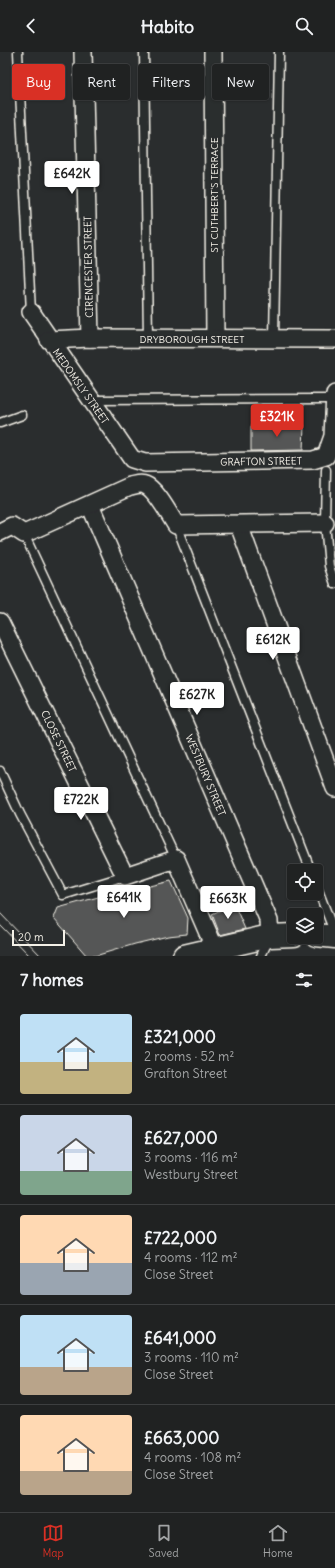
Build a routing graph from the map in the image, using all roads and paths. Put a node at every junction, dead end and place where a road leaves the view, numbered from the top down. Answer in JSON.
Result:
{"nodes":[{"id":1,"x":18,"y":52,"type":"edge"},
{"id":2,"x":83,"y":52,"type":"edge"},
{"id":3,"x":144,"y":52,"type":"edge"},
{"id":4,"x":213,"y":52,"type":"edge"},
{"id":5,"x":279,"y":52,"type":"edge"},
{"id":6,"x":31,"y":312,"type":"joint"},
{"id":7,"x":90,"y":338,"type":"junction"},
{"id":8,"x":148,"y":338,"type":"junction"},
{"id":9,"x":215,"y":338,"type":"junction"},
{"id":10,"x":274,"y":339,"type":"junction"},
{"id":11,"x":335,"y":339,"type":"edge"},
{"id":12,"x":49,"y":340,"type":"junction"},
{"id":13,"x":335,"y":394,"type":"edge"},
{"id":14,"x":335,"y":399,"type":"edge"},
{"id":15,"x":92,"y":400,"type":"junction"},
{"id":16,"x":22,"y":415,"type":"dead end"},
{"id":17,"x":0,"y":423,"type":"edge"},
{"id":18,"x":132,"y":459,"type":"joint"},
{"id":19,"x":326,"y":470,"type":"dead end"},
{"id":20,"x":90,"y":505,"type":"junction"},
{"id":21,"x":325,"y":523,"type":"junction"},
{"id":22,"x":176,"y":525,"type":"junction"},
{"id":23,"x":239,"y":525,"type":"junction"},
{"id":24,"x":0,"y":532,"type":"edge"},
{"id":25,"x":24,"y":534,"type":"junction"},
{"id":26,"x":335,"y":584,"type":"edge"},
{"id":27,"x":0,"y":622,"type":"edge"},
{"id":28,"x":0,"y":772,"type":"edge"},
{"id":29,"x":335,"y":788,"type":"edge"},
{"id":30,"x":176,"y":860,"type":"junction"},
{"id":31,"x":308,"y":864,"type":"edge"},
{"id":32,"x":125,"y":876,"type":"junction"},
{"id":33,"x":322,"y":900,"type":"edge"},
{"id":34,"x":335,"y":934,"type":"edge"},
{"id":35,"x":287,"y":935,"type":"edge"},
{"id":36,"x":270,"y":936,"type":"junction"},
{"id":37,"x":323,"y":936,"type":"edge"},
{"id":38,"x":335,"y":937,"type":"edge"},
{"id":39,"x":215,"y":949,"type":"junction"},
{"id":40,"x":184,"y":956,"type":"edge"},
{"id":41,"x":261,"y":956,"type":"edge"}],
"edges":[{"from":1,"to":6,"type":"lane"},
{"from":2,"to":7,"type":"street","name":"CIRENCESTER STREET"},
{"from":3,"to":8,"type":"lane"},
{"from":4,"to":9,"type":"street","name":"ST CUTHBERT'S TERRACE"},
{"from":5,"to":10,"type":"lane"},
{"from":6,"to":12,"type":"street","name":"MEDOMSLY STREET"},
{"from":7,"to":8,"type":"street","name":"DRYBOROUGH STREET"},
{"from":7,"to":12,"type":"street","name":"DRYBOROUGH STREET"},
{"from":8,"to":9,"type":"street","name":"DRYBOROUGH STREET"},
{"from":9,"to":10,"type":"street","name":"DRYBOROUGH STREET"},
{"from":10,"to":11,"type":"street","name":"DRYBOROUGH STREET"},
{"from":12,"to":15,"type":"street","name":"MEDOMSLY STREET"},
{"from":13,"to":14,"type":"street","name":"GRAFTON STREET"},
{"from":14,"to":15,"type":"lane"},
{"from":14,"to":18,"type":"street","name":"GRAFTON STREET"},
{"from":15,"to":18,"type":"street","name":"MEDOMSLY STREET"},
{"from":16,"to":17,"type":"lane"},
{"from":19,"to":21,"type":"lane"},
{"from":20,"to":22,"type":"street"},
{"from":20,"to":25,"type":"street"},
{"from":20,"to":36,"type":"street","name":"WESTBURY STREET"},
{"from":21,"to":23,"type":"street"},
{"from":21,"to":26,"type":"lane"},
{"from":22,"to":23,"type":"street"},
{"from":22,"to":31,"type":"lane"},
{"from":23,"to":29,"type":"street"},
{"from":24,"to":25,"type":"street"},
{"from":25,"to":30,"type":"lane"},
{"from":27,"to":32,"type":"street","name":"CLOSE STREET"},
{"from":28,"to":32,"type":"lane"},
{"from":30,"to":32,"type":"street"},
{"from":30,"to":39,"type":"street"},
{"from":33,"to":34,"type":"lane"},
{"from":35,"to":36,"type":"street"},
{"from":36,"to":39,"type":"street"},
{"from":36,"to":41,"type":"lane"},
{"from":37,"to":38,"type":"street"},
{"from":39,"to":40,"type":"street"}]}
